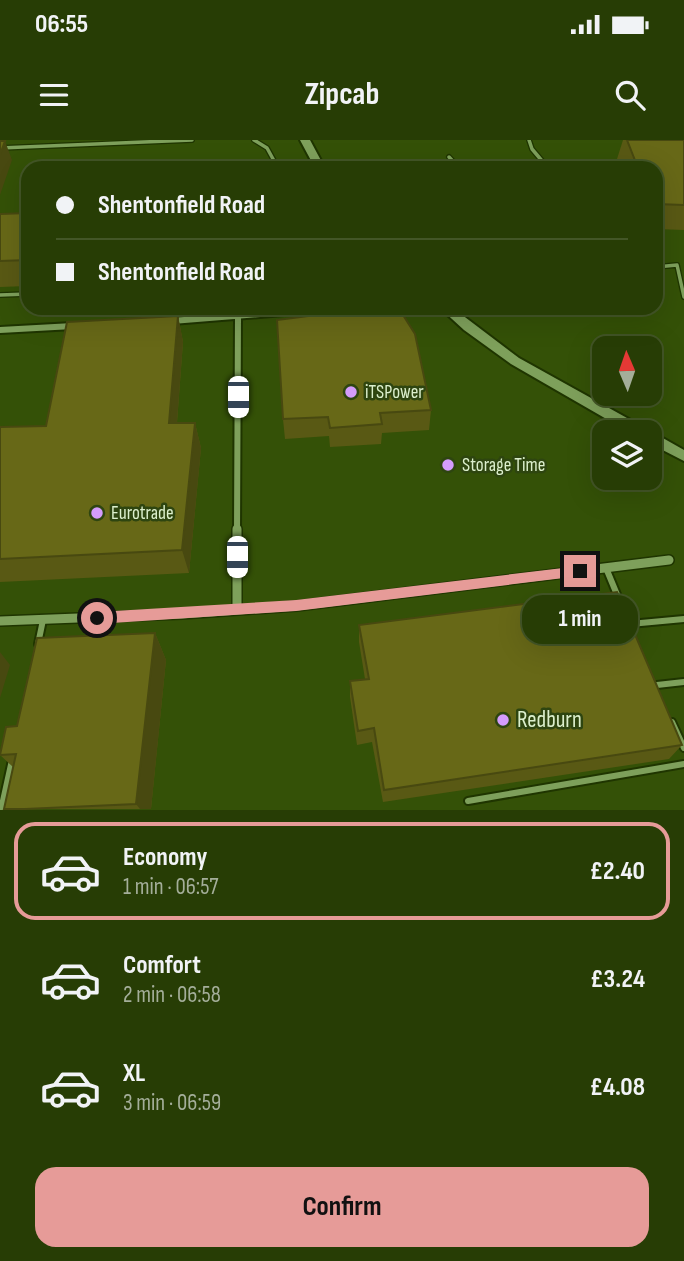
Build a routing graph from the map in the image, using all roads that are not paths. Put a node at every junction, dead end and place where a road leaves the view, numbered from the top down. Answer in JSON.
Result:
{"nodes":[{"id":1,"x":192,"y":140,"type":"edge"},
{"id":2,"x":254,"y":140,"type":"edge"},
{"id":3,"x":304,"y":140,"type":"edge"},
{"id":4,"x":529,"y":140,"type":"edge"},
{"id":5,"x":1,"y":149,"type":"edge"},
{"id":6,"x":449,"y":157,"type":"dead end"},
{"id":7,"x":274,"y":161,"type":"edge"},
{"id":8,"x":316,"y":161,"type":"edge"},
{"id":9,"x":453,"y":161,"type":"edge"},
{"id":10,"x":542,"y":161,"type":"edge"},
{"id":11,"x":677,"y":265,"type":"junction"},
{"id":12,"x":684,"y":265,"type":"edge"},
{"id":13,"x":663,"y":266,"type":"edge"},
{"id":14,"x":21,"y":294,"type":"edge"},
{"id":15,"x":0,"y":295,"type":"edge"},
{"id":16,"x":684,"y":297,"type":"edge"},
{"id":17,"x":258,"y":315,"type":"edge"},
{"id":18,"x":454,"y":315,"type":"edge"},
{"id":19,"x":238,"y":317,"type":"junction"},
{"id":20,"x":170,"y":321,"type":"edge"},
{"id":21,"x":88,"y":325,"type":"edge"},
{"id":22,"x":0,"y":330,"type":"edge"},
{"id":23,"x":618,"y":420,"type":"edge"},
{"id":24,"x":662,"y":444,"type":"edge"},
{"id":25,"x":684,"y":456,"type":"edge"},
{"id":26,"x":670,"y":560,"type":"dead end"},
{"id":27,"x":606,"y":568,"type":"junction"},
{"id":28,"x":620,"y":602,"type":"edge"},
{"id":29,"x":237,"y":610,"type":"junction"},
{"id":30,"x":625,"y":613,"type":"edge"},
{"id":31,"x":684,"y":619,"type":"edge"},
{"id":32,"x":43,"y":620,"type":"junction"},
{"id":33,"x":0,"y":621,"type":"edge"},
{"id":34,"x":630,"y":624,"type":"junction"},
{"id":35,"x":635,"y":636,"type":"edge"},
{"id":36,"x":37,"y":647,"type":"edge"},
{"id":37,"x":651,"y":673,"type":"edge"},
{"id":38,"x":684,"y":682,"type":"edge"},
{"id":39,"x":657,"y":685,"type":"junction"},
{"id":40,"x":662,"y":698,"type":"edge"},
{"id":41,"x":668,"y":710,"type":"edge"},
{"id":42,"x":684,"y":748,"type":"edge"},
{"id":43,"x":13,"y":755,"type":"edge"},
{"id":44,"x":684,"y":764,"type":"edge"},
{"id":45,"x":468,"y":801,"type":"dead end"},
{"id":46,"x":1,"y":810,"type":"edge"}],
"edges":[{"from":1,"to":5,"type":"lane"},
{"from":2,"to":7,"type":"lane"},
{"from":3,"to":8,"type":"main road"},
{"from":4,"to":10,"type":"lane"},
{"from":6,"to":9,"type":"lane"},
{"from":11,"to":12,"type":"lane"},
{"from":11,"to":13,"type":"lane"},
{"from":11,"to":16,"type":"lane"},
{"from":14,"to":15,"type":"lane"},
{"from":17,"to":19,"type":"street"},
{"from":18,"to":23,"type":"main road"},
{"from":19,"to":20,"type":"street"},
{"from":19,"to":29,"type":"street"},
{"from":21,"to":22,"type":"street"},
{"from":24,"to":25,"type":"main road"},
{"from":26,"to":27,"type":"street"},
{"from":27,"to":28,"type":"lane"},
{"from":27,"to":29,"type":"street"},
{"from":29,"to":32,"type":"street"},
{"from":30,"to":34,"type":"lane"},
{"from":31,"to":34,"type":"lane"},
{"from":32,"to":33,"type":"street"},
{"from":32,"to":36,"type":"lane"},
{"from":34,"to":35,"type":"lane"},
{"from":37,"to":39,"type":"lane"},
{"from":38,"to":39,"type":"lane"},
{"from":39,"to":40,"type":"lane"},
{"from":41,"to":42,"type":"lane"},
{"from":43,"to":46,"type":"lane"},
{"from":44,"to":45,"type":"lane"}]}
